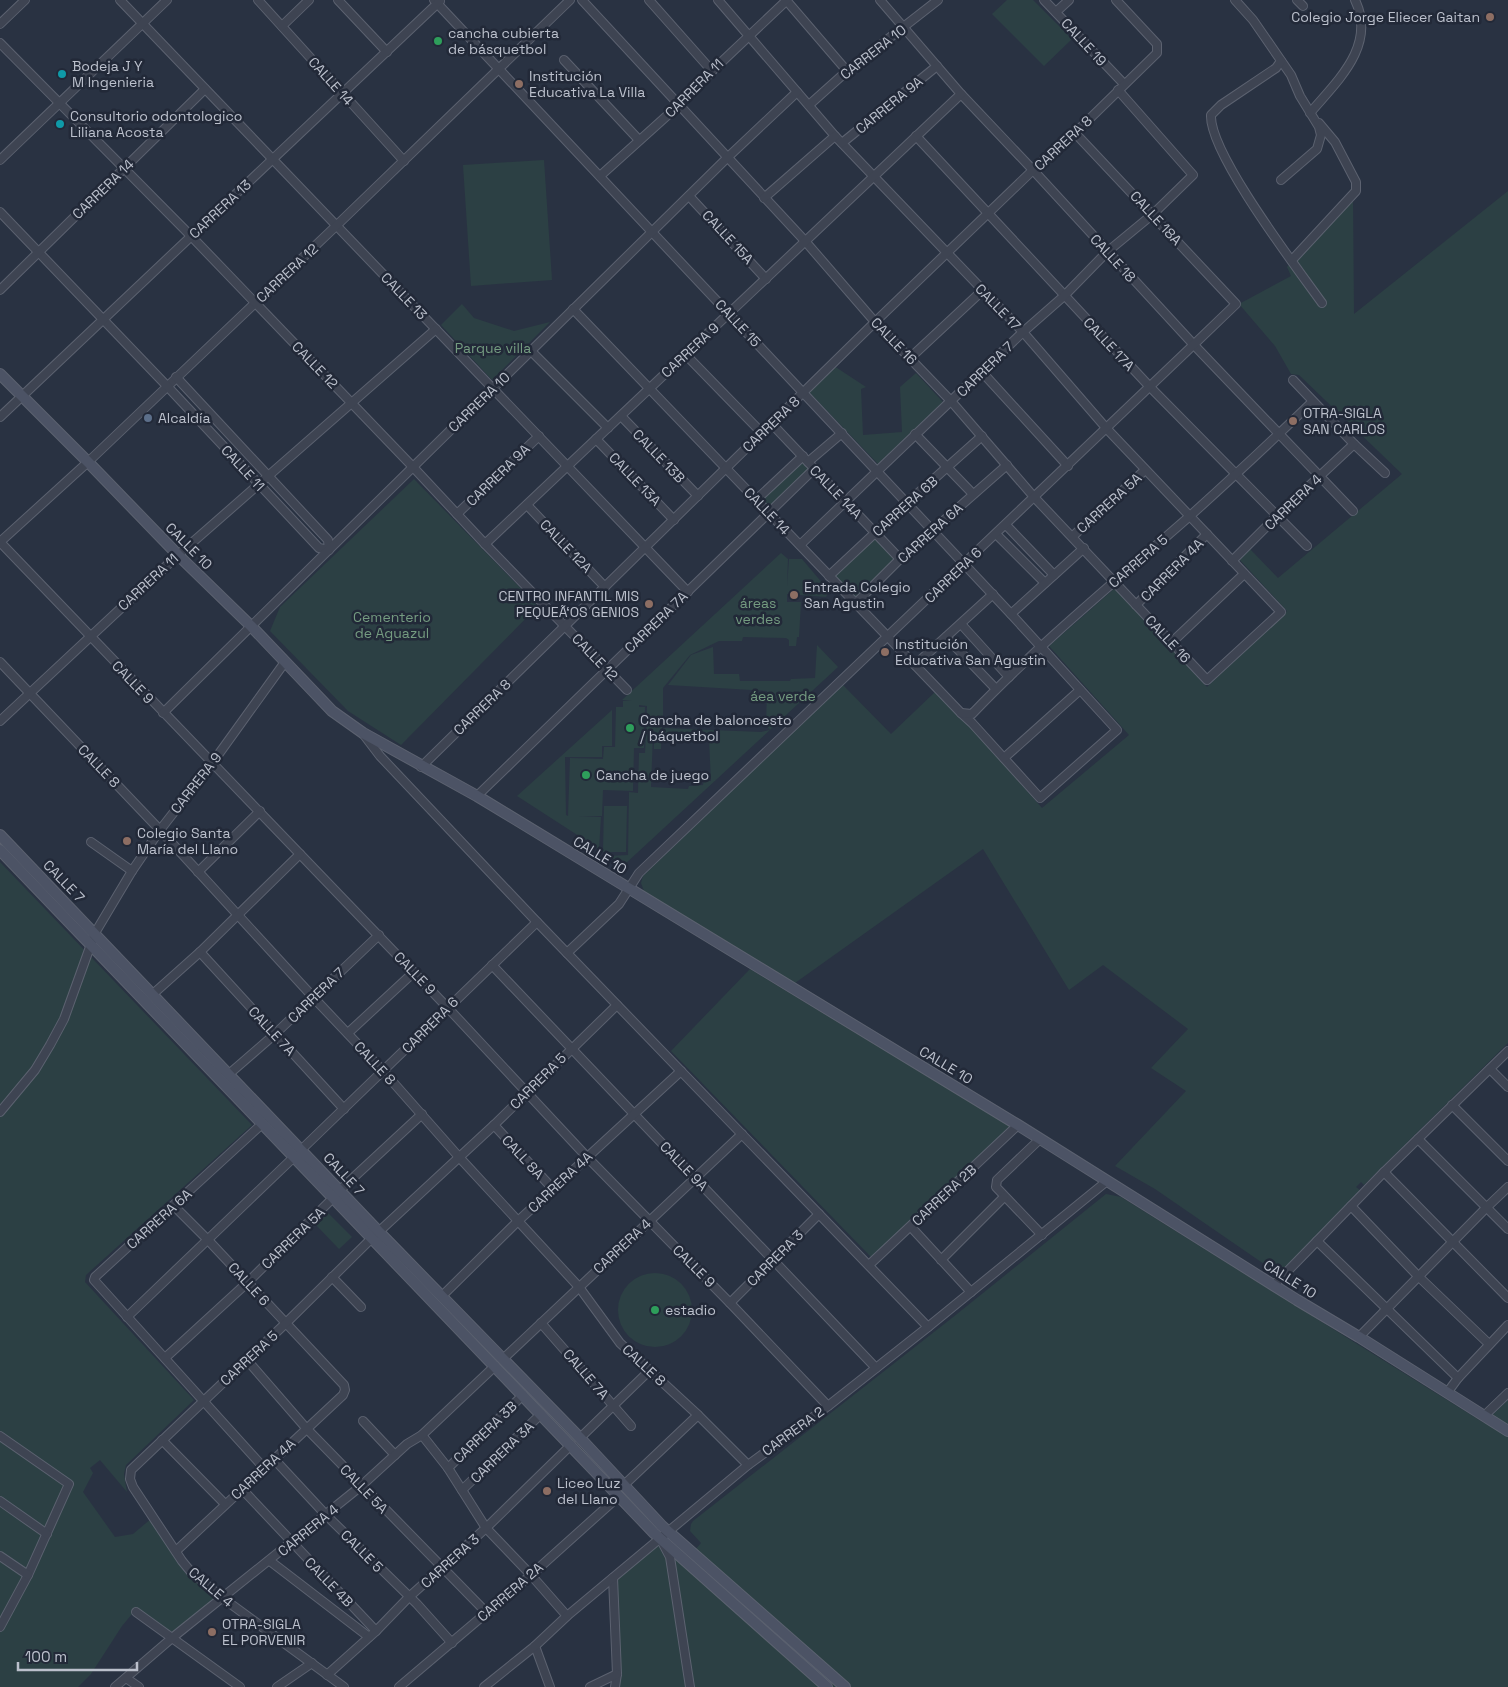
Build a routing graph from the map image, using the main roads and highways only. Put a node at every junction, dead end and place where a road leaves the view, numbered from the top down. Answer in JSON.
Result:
{"nodes":[{"id":1,"x":0,"y":374,"type":"edge"},
{"id":2,"x":0,"y":835,"type":"edge"},
{"id":3,"x":0,"y":850,"type":"edge"},
{"id":4,"x":336,"y":1194,"type":"junction"},
{"id":5,"x":375,"y":1235,"type":"junction"},
{"id":6,"x":499,"y":1362,"type":"junction"},
{"id":7,"x":1508,"y":1431,"type":"edge"},
{"id":8,"x":664,"y":1535,"type":"junction"},
{"id":9,"x":827,"y":1687,"type":"edge"},
{"id":10,"x":845,"y":1687,"type":"edge"}],
"edges":[{"from":1,"to":7,"type":"main road","name":"CALLE 10"},
{"from":2,"to":4,"type":"main road","name":"CALLE 7"},
{"from":3,"to":4,"type":"main road","name":"CALLE 7"},
{"from":4,"to":5,"type":"main road","name":"CALLE 7"},
{"from":5,"to":6,"type":"main road","name":"CALLE 7"},
{"from":5,"to":6,"type":"main road","name":"CALLE 7"},
{"from":6,"to":8,"type":"main road","name":"CALLE 7"},
{"from":6,"to":8,"type":"main road","name":"CALLE 7"},
{"from":8,"to":9,"type":"main road"},
{"from":8,"to":10,"type":"main road"}]}
